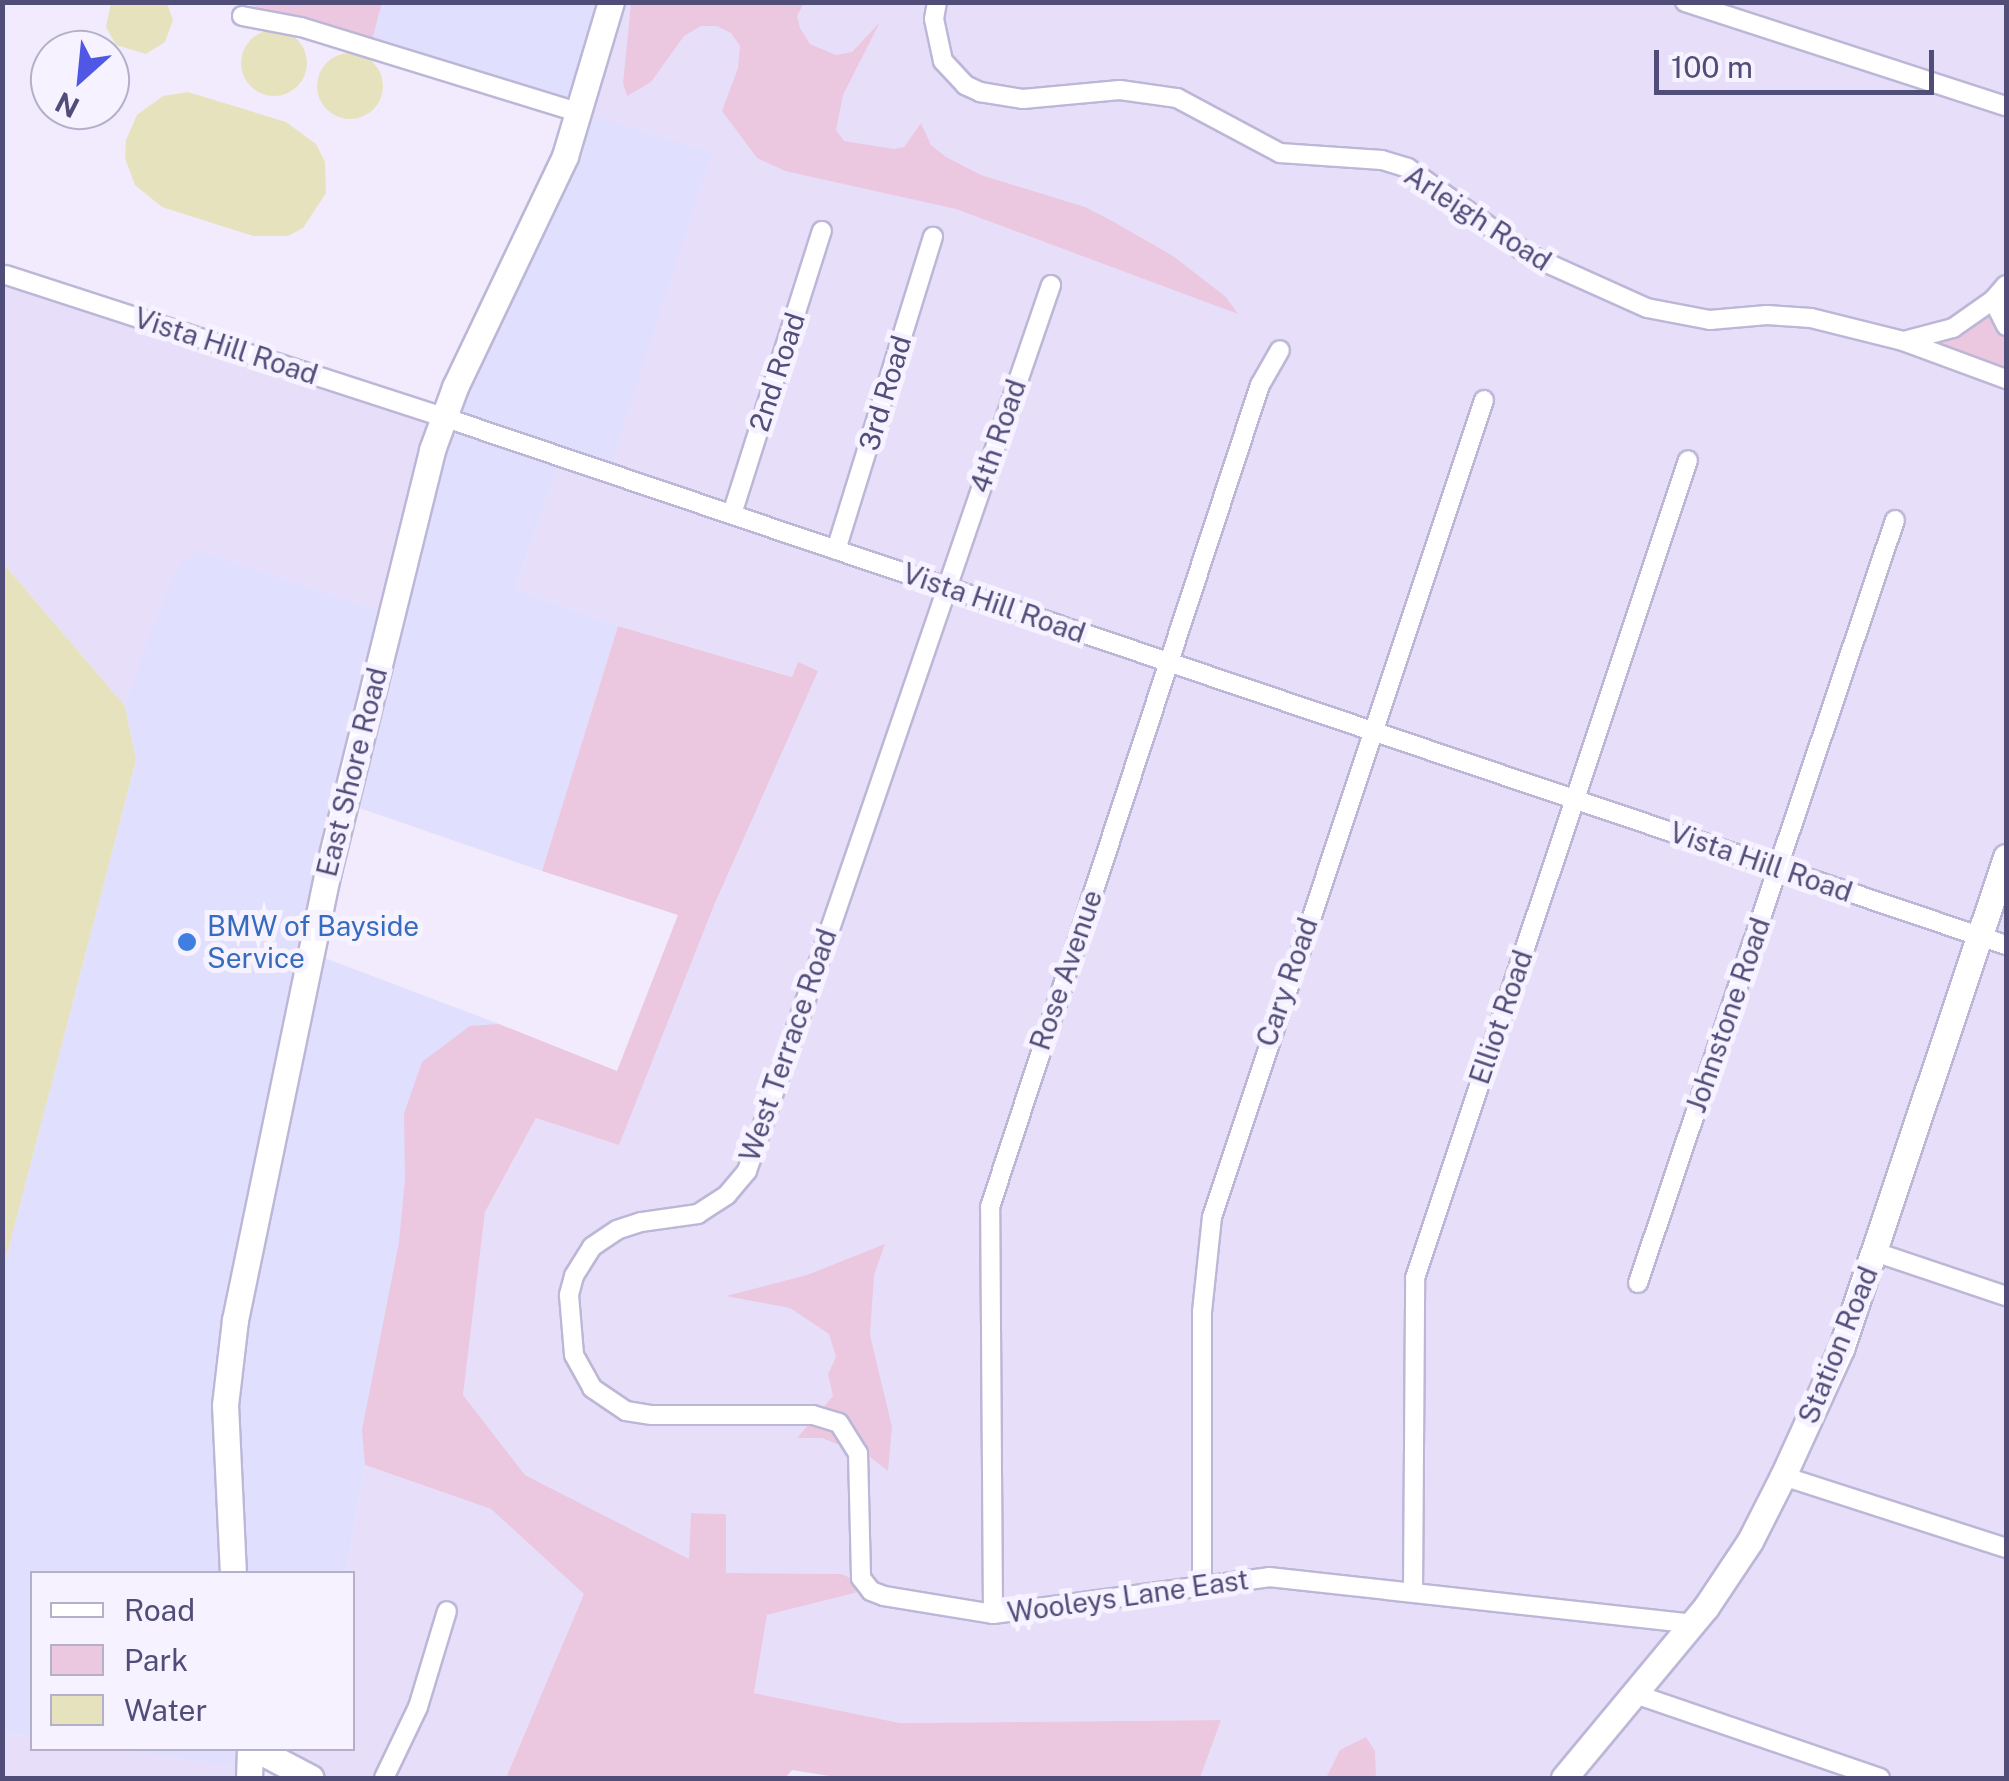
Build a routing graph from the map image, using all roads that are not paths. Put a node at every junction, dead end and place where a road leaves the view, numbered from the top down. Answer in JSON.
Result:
{"nodes":[{"id":1,"x":611,"y":2,"type":"edge"},
{"id":2,"x":1685,"y":2,"type":"edge"},
{"id":3,"x":931,"y":8,"type":"edge"},
{"id":4,"x":242,"y":16,"type":"dead end"},
{"id":5,"x":2006,"y":90,"type":"edge"},
{"id":6,"x":2001,"y":106,"type":"edge"},
{"id":7,"x":580,"y":112,"type":"junction"},
{"id":8,"x":822,"y":230,"type":"dead end"},
{"id":9,"x":932,"y":237,"type":"dead end"},
{"id":10,"x":6,"y":275,"type":"dead end"},
{"id":11,"x":1051,"y":285,"type":"dead end"},
{"id":12,"x":2006,"y":285,"type":"edge"},
{"id":13,"x":1992,"y":300,"type":"junction"},
{"id":14,"x":2006,"y":326,"type":"edge"},
{"id":15,"x":1903,"y":342,"type":"junction"},
{"id":16,"x":1280,"y":350,"type":"dead end"},
{"id":17,"x":2006,"y":378,"type":"edge"},
{"id":18,"x":1484,"y":400,"type":"dead end"},
{"id":19,"x":443,"y":417,"type":"junction"},
{"id":20,"x":1688,"y":460,"type":"dead end"},
{"id":21,"x":732,"y":514,"type":"junction"},
{"id":22,"x":1895,"y":520,"type":"dead end"},
{"id":23,"x":836,"y":550,"type":"junction"},
{"id":24,"x":946,"y":586,"type":"junction"},
{"id":25,"x":1170,"y":662,"type":"junction"},
{"id":26,"x":1372,"y":730,"type":"junction"},
{"id":27,"x":1575,"y":799,"type":"junction"},
{"id":28,"x":2006,"y":857,"type":"edge"},
{"id":29,"x":1778,"y":868,"type":"junction"},
{"id":30,"x":1980,"y":936,"type":"junction"},
{"id":31,"x":2006,"y":946,"type":"edge"},
{"id":32,"x":1875,"y":1252,"type":"junction"},
{"id":33,"x":1638,"y":1283,"type":"dead end"},
{"id":34,"x":2006,"y":1296,"type":"edge"},
{"id":35,"x":786,"y":1415,"type":"joint"},
{"id":36,"x":1783,"y":1476,"type":"junction"},
{"id":37,"x":2006,"y":1548,"type":"edge"},
{"id":38,"x":233,"y":1571,"type":"edge"},
{"id":39,"x":1202,"y":1584,"type":"junction"},
{"id":40,"x":1413,"y":1591,"type":"junction"},
{"id":41,"x":447,"y":1611,"type":"dead end"},
{"id":42,"x":993,"y":1614,"type":"junction"},
{"id":43,"x":1690,"y":1623,"type":"junction"},
{"id":44,"x":1635,"y":1694,"type":"junction"},
{"id":45,"x":252,"y":1751,"type":"edge"},
{"id":46,"x":258,"y":1751,"type":"edge"},
{"id":47,"x":248,"y":1778,"type":"edge"},
{"id":48,"x":311,"y":1778,"type":"edge"},
{"id":49,"x":384,"y":1778,"type":"edge"},
{"id":50,"x":1564,"y":1778,"type":"edge"},
{"id":51,"x":1880,"y":1778,"type":"edge"}],
"edges":[{"from":1,"to":7,"type":"main road","name":"East Shore Road"},
{"from":2,"to":6,"type":"street"},
{"from":3,"to":15,"type":"street","name":"Arleigh Road"},
{"from":4,"to":7,"type":"street"},
{"from":5,"to":6,"type":"street"},
{"from":7,"to":19,"type":"main road","name":"East Shore Road"},
{"from":8,"to":21,"type":"street","name":"2nd Road"},
{"from":9,"to":23,"type":"street","name":"3rd Road"},
{"from":10,"to":19,"type":"street","name":"Vista Hill Road"},
{"from":11,"to":24,"type":"street","name":"4th Road"},
{"from":12,"to":13,"type":"street"},
{"from":13,"to":14,"type":"street"},
{"from":13,"to":15,"type":"street"},
{"from":15,"to":17,"type":"street","name":"Arleigh Road"},
{"from":16,"to":25,"type":"street","name":"Rose Avenue"},
{"from":18,"to":26,"type":"street","name":"Cary Road"},
{"from":19,"to":21,"type":"street","name":"Vista Hill Road"},
{"from":19,"to":38,"type":"main road","name":"East Shore Road"},
{"from":20,"to":27,"type":"street","name":"Elliot Road"},
{"from":21,"to":23,"type":"street","name":"Vista Hill Road"},
{"from":22,"to":29,"type":"street","name":"Johnstone Road"},
{"from":23,"to":24,"type":"street","name":"Vista Hill Road"},
{"from":24,"to":25,"type":"street","name":"Vista Hill Road"},
{"from":24,"to":35,"type":"street","name":"West Terrace Road"},
{"from":25,"to":26,"type":"street","name":"Vista Hill Road"},
{"from":25,"to":42,"type":"street","name":"Rose Avenue"},
{"from":26,"to":27,"type":"street","name":"Vista Hill Road"},
{"from":26,"to":39,"type":"street","name":"Cary Road"},
{"from":27,"to":29,"type":"street","name":"Vista Hill Road"},
{"from":27,"to":40,"type":"street","name":"Elliot Road"},
{"from":28,"to":30,"type":"main road","name":"Station Road"},
{"from":29,"to":30,"type":"street","name":"Vista Hill Road"},
{"from":29,"to":33,"type":"street","name":"Johnstone Road"},
{"from":30,"to":31,"type":"street","name":"Vista Hill Road"},
{"from":30,"to":32,"type":"main road","name":"Station Road"},
{"from":32,"to":34,"type":"street"},
{"from":32,"to":36,"type":"main road","name":"Station Road"},
{"from":35,"to":42,"type":"street","name":"Wooleys Lane East"},
{"from":36,"to":37,"type":"street"},
{"from":36,"to":43,"type":"main road","name":"Station Road"},
{"from":39,"to":40,"type":"street","name":"Wooleys Lane East"},
{"from":39,"to":42,"type":"street","name":"Wooleys Lane East"},
{"from":40,"to":43,"type":"street","name":"Wooleys Lane East"},
{"from":41,"to":49,"type":"street"},
{"from":43,"to":44,"type":"main road","name":"Station Road"},
{"from":44,"to":50,"type":"main road","name":"Station Road"},
{"from":44,"to":51,"type":"street"},
{"from":45,"to":47,"type":"main road"},
{"from":46,"to":48,"type":"main road"}]}
